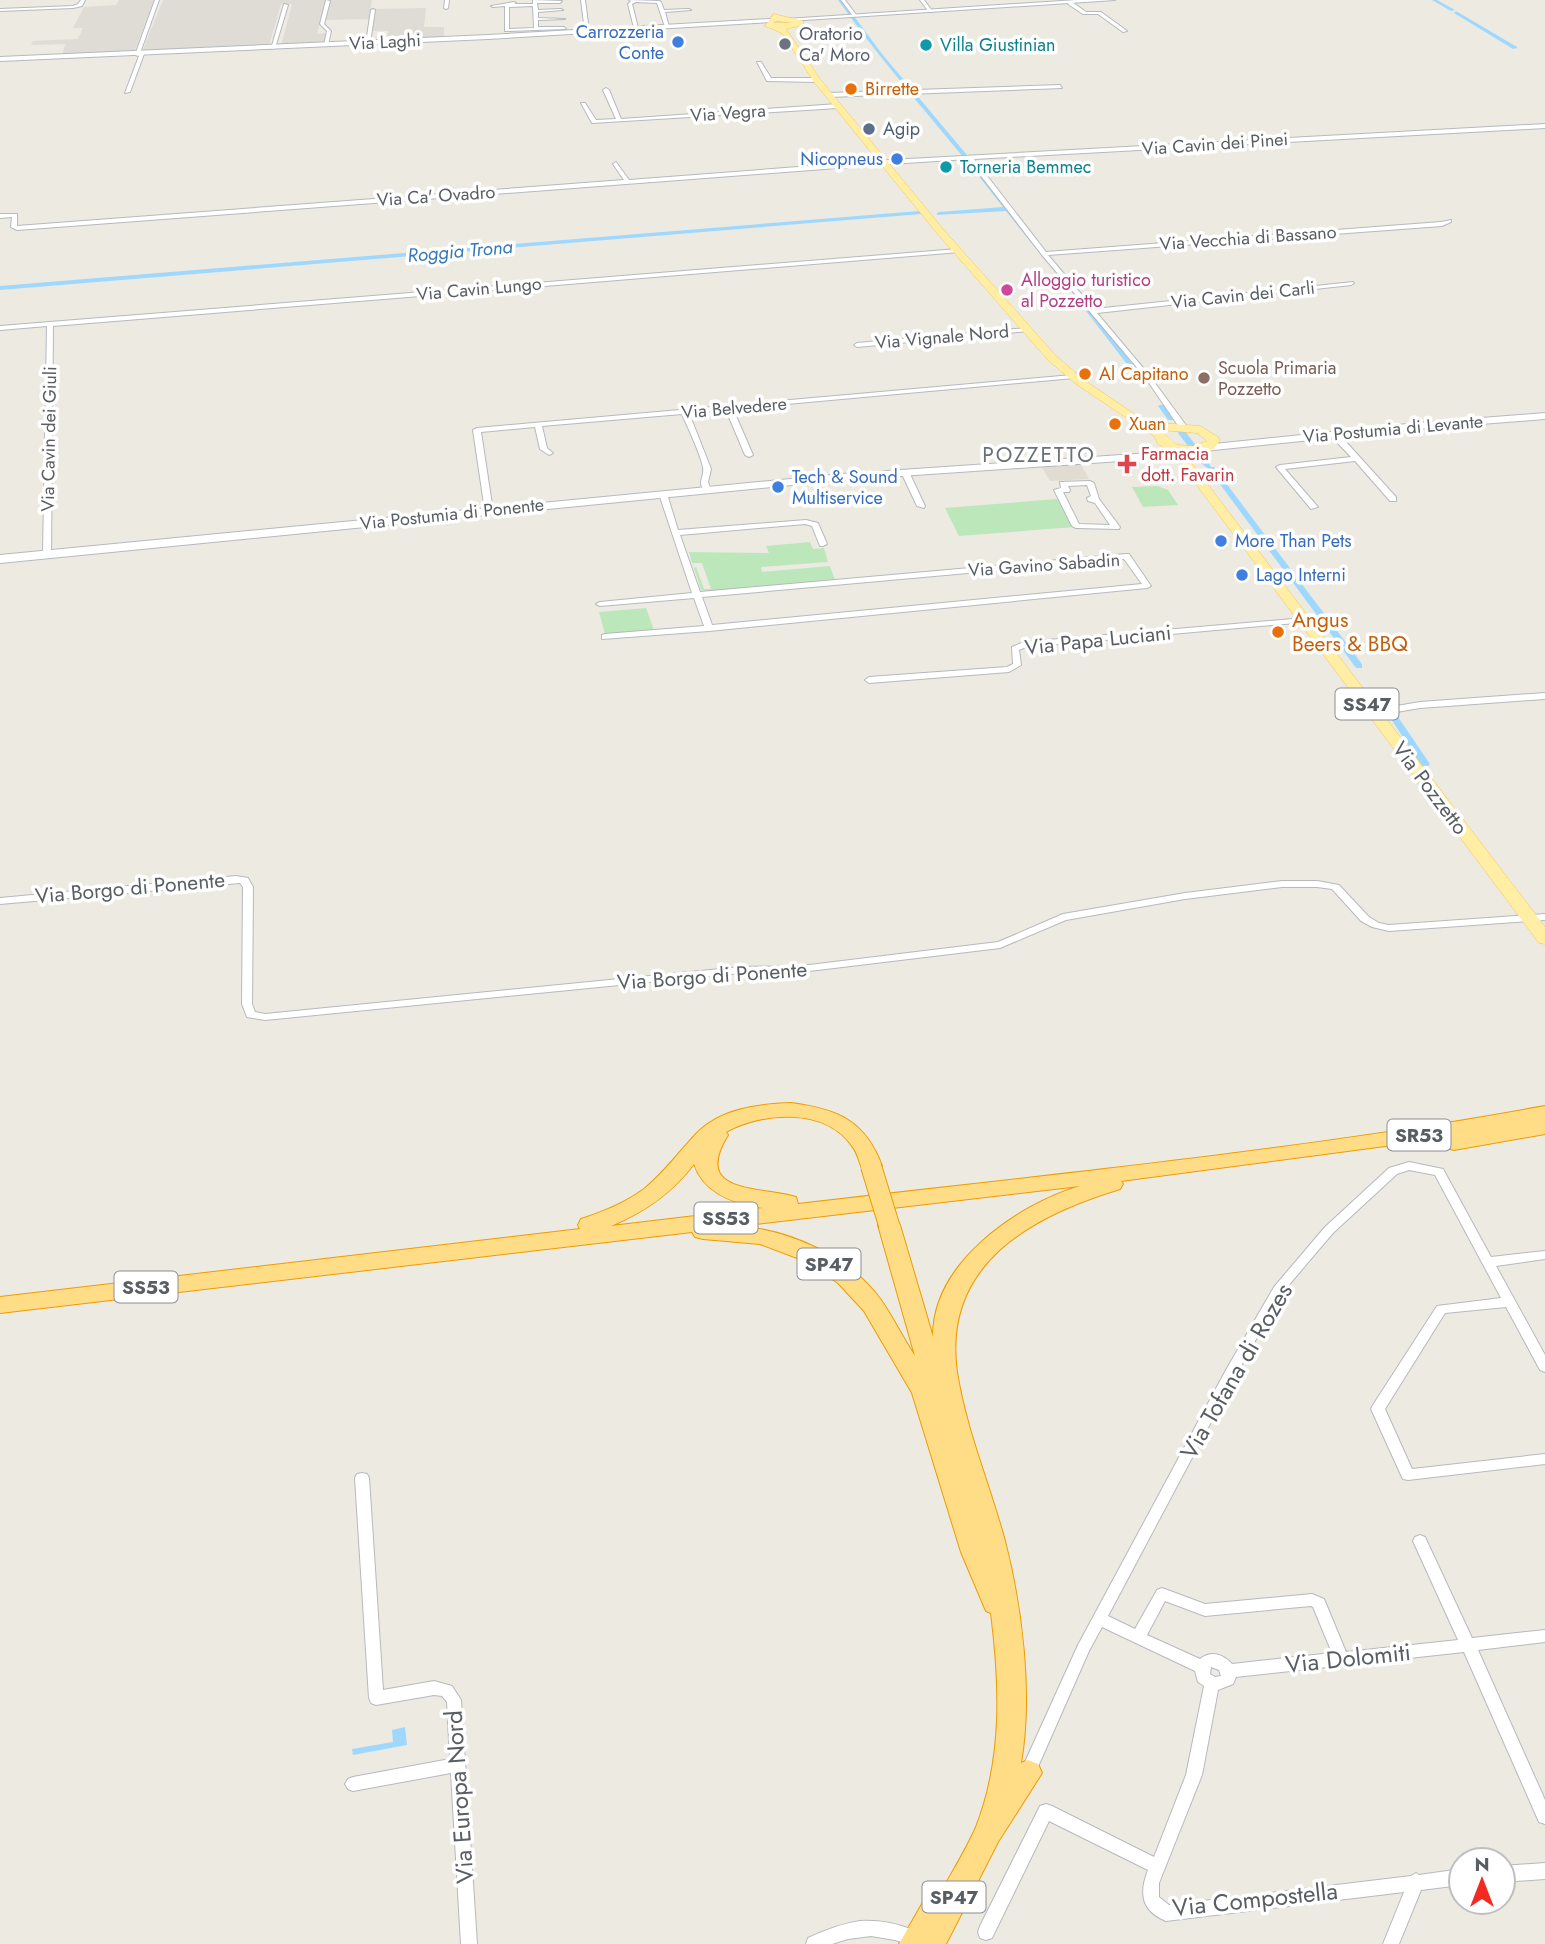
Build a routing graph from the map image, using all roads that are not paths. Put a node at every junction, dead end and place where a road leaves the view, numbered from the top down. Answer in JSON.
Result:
{"nodes":[{"id":1,"x":83,"y":0,"type":"edge"},
{"id":2,"x":157,"y":0,"type":"edge"},
{"id":3,"x":447,"y":0,"type":"edge"},
{"id":4,"x":524,"y":0,"type":"edge"},
{"id":5,"x":583,"y":0,"type":"edge"},
{"id":6,"x":632,"y":0,"type":"edge"},
{"id":7,"x":653,"y":0,"type":"edge"},
{"id":8,"x":843,"y":0,"type":"edge"},
{"id":9,"x":922,"y":0,"type":"edge"},
{"id":10,"x":1112,"y":0,"type":"edge"},
{"id":11,"x":328,"y":1,"type":"edge"},
{"id":12,"x":561,"y":2,"type":"dead end"},
{"id":13,"x":1070,"y":3,"type":"junction"},
{"id":14,"x":286,"y":5,"type":"dead end"},
{"id":15,"x":535,"y":5,"type":"edge"},
{"id":16,"x":493,"y":6,"type":"dead end"},
{"id":17,"x":446,"y":8,"type":"dead end"},
{"id":18,"x":0,"y":10,"type":"edge"},
{"id":19,"x":373,"y":10,"type":"dead end"},
{"id":20,"x":561,"y":10,"type":"dead end"},
{"id":21,"x":689,"y":10,"type":"dead end"},
{"id":22,"x":662,"y":11,"type":"junction"},
{"id":23,"x":931,"y":11,"type":"junction"},
{"id":24,"x":855,"y":15,"type":"junction"},
{"id":25,"x":535,"y":19,"type":"junction"},
{"id":26,"x":563,"y":19,"type":"dead end"},
{"id":27,"x":781,"y":21,"type":"junction"},
{"id":28,"x":667,"y":27,"type":"junction"},
{"id":29,"x":536,"y":28,"type":"junction"},
{"id":30,"x":564,"y":28,"type":"dead end"},
{"id":31,"x":636,"y":28,"type":"junction"},
{"id":32,"x":587,"y":31,"type":"junction"},
{"id":33,"x":1125,"y":31,"type":"dead end"},
{"id":34,"x":368,"y":43,"type":"junction"},
{"id":35,"x":326,"y":45,"type":"junction"},
{"id":36,"x":273,"y":48,"type":"junction"},
{"id":37,"x":140,"y":54,"type":"junction"},
{"id":38,"x":0,"y":59,"type":"edge"},
{"id":39,"x":760,"y":63,"type":"dead end"},
{"id":40,"x":817,"y":80,"type":"junction"},
{"id":41,"x":1060,"y":87,"type":"dead end"},
{"id":42,"x":606,"y":90,"type":"dead end"},
{"id":43,"x":127,"y":92,"type":"dead end"},
{"id":44,"x":829,"y":95,"type":"junction"},
{"id":45,"x":583,"y":104,"type":"dead end"},
{"id":46,"x":838,"y":106,"type":"junction"},
{"id":47,"x":619,"y":120,"type":"junction"},
{"id":48,"x":1545,"y":125,"type":"edge"},
{"id":49,"x":970,"y":158,"type":"junction"},
{"id":50,"x":885,"y":162,"type":"junction"},
{"id":51,"x":616,"y":164,"type":"dead end"},
{"id":52,"x":627,"y":181,"type":"junction"},
{"id":53,"x":0,"y":216,"type":"edge"},
{"id":54,"x":1449,"y":220,"type":"dead end"},
{"id":55,"x":958,"y":251,"type":"junction"},
{"id":56,"x":1044,"y":254,"type":"junction"},
{"id":57,"x":1351,"y":283,"type":"dead end"},
{"id":58,"x":1093,"y":311,"type":"junction"},
{"id":59,"x":50,"y":324,"type":"junction"},
{"id":60,"x":0,"y":328,"type":"edge"},
{"id":61,"x":1027,"y":330,"type":"junction"},
{"id":62,"x":857,"y":345,"type":"dead end"},
{"id":63,"x":1072,"y":377,"type":"junction"},
{"id":64,"x":729,"y":408,"type":"junction"},
{"id":65,"x":685,"y":412,"type":"junction"},
{"id":66,"x":1545,"y":416,"type":"edge"},
{"id":67,"x":1142,"y":424,"type":"junction"},
{"id":68,"x":538,"y":425,"type":"junction"},
{"id":69,"x":1178,"y":428,"type":"junction"},
{"id":70,"x":1334,"y":434,"type":"junction"},
{"id":71,"x":1179,"y":450,"type":"junction"},
{"id":72,"x":549,"y":453,"type":"dead end"},
{"id":73,"x":749,"y":455,"type":"dead end"},
{"id":74,"x":1357,"y":459,"type":"junction"},
{"id":75,"x":905,"y":472,"type":"junction"},
{"id":76,"x":707,"y":490,"type":"junction"},
{"id":77,"x":663,"y":494,"type":"junction"},
{"id":78,"x":1393,"y":499,"type":"dead end"},
{"id":79,"x":921,"y":506,"type":"dead end"},
{"id":80,"x":1314,"y":508,"type":"dead end"},
{"id":81,"x":489,"y":511,"type":"junction"},
{"id":82,"x":1116,"y":527,"type":"joint"},
{"id":83,"x":675,"y":533,"type":"junction"},
{"id":84,"x":823,"y":544,"type":"dead end"},
{"id":85,"x":47,"y":554,"type":"junction"},
{"id":86,"x":0,"y":559,"type":"edge"},
{"id":87,"x":698,"y":595,"type":"junction"},
{"id":88,"x":600,"y":604,"type":"dead end"},
{"id":89,"x":1304,"y":620,"type":"junction"},
{"id":90,"x":709,"y":628,"type":"junction"},
{"id":91,"x":606,"y":637,"type":"dead end"},
{"id":92,"x":869,"y":680,"type":"dead end"},
{"id":93,"x":1545,"y":696,"type":"edge"},
{"id":94,"x":1373,"y":713,"type":"junction"},
{"id":95,"x":0,"y":901,"type":"edge"},
{"id":96,"x":1545,"y":917,"type":"edge"},
{"id":97,"x":1529,"y":918,"type":"junction"},
{"id":98,"x":1545,"y":939,"type":"edge"},
{"id":99,"x":1545,"y":1099,"type":"edge"},
{"id":100,"x":1545,"y":1113,"type":"edge"},
{"id":101,"x":734,"y":1120,"type":"junction"},
{"id":102,"x":1545,"y":1127,"type":"edge"},
{"id":103,"x":1293,"y":1153,"type":"joint"},
{"id":104,"x":1192,"y":1166,"type":"junction"},
{"id":105,"x":1033,"y":1183,"type":"junction"},
{"id":106,"x":420,"y":1254,"type":"junction"},
{"id":107,"x":1545,"y":1255,"type":"edge"},
{"id":108,"x":1489,"y":1262,"type":"junction"},
{"id":109,"x":291,"y":1269,"type":"junction"},
{"id":110,"x":1511,"y":1302,"type":"junction"},
{"id":111,"x":0,"y":1305,"type":"edge"},
{"id":112,"x":1545,"y":1367,"type":"edge"},
{"id":113,"x":1545,"y":1459,"type":"edge"},
{"id":114,"x":362,"y":1478,"type":"dead end"},
{"id":115,"x":1420,"y":1541,"type":"dead end"},
{"id":116,"x":1099,"y":1619,"type":"junction"},
{"id":117,"x":1007,"y":1633,"type":"junction"},
{"id":118,"x":1545,"y":1636,"type":"edge"},
{"id":119,"x":1138,"y":1637,"type":"junction"},
{"id":120,"x":1468,"y":1645,"type":"junction"},
{"id":121,"x":1340,"y":1658,"type":"junction"},
{"id":122,"x":1202,"y":1667,"type":"junction"},
{"id":123,"x":1229,"y":1671,"type":"junction"},
{"id":124,"x":1212,"y":1684,"type":"junction"},
{"id":125,"x":458,"y":1765,"type":"junction"},
{"id":126,"x":1028,"y":1773,"type":"joint"},
{"id":127,"x":353,"y":1784,"type":"dead end"},
{"id":128,"x":1545,"y":1817,"type":"edge"},
{"id":129,"x":983,"y":1841,"type":"junction"},
{"id":130,"x":1158,"y":1867,"type":"junction"},
{"id":131,"x":1545,"y":1871,"type":"edge"},
{"id":132,"x":1517,"y":1873,"type":"edge"},
{"id":133,"x":1447,"y":1878,"type":"edge"},
{"id":134,"x":1416,"y":1881,"type":"junction"},
{"id":135,"x":986,"y":1932,"type":"dead end"},
{"id":136,"x":917,"y":1941,"type":"edge"},
{"id":137,"x":469,"y":1944,"type":"edge"},
{"id":138,"x":814,"y":1944,"type":"edge"},
{"id":139,"x":1391,"y":1944,"type":"edge"}],
"edges":[{"from":1,"to":18,"type":"street"},
{"from":2,"to":37,"type":"street"},
{"from":3,"to":17,"type":"street"},
{"from":4,"to":16,"type":"street"},
{"from":5,"to":32,"type":"street"},
{"from":6,"to":7,"type":"street"},
{"from":6,"to":31,"type":"street"},
{"from":7,"to":22,"type":"street"},
{"from":8,"to":24,"type":"street"},
{"from":9,"to":23,"type":"street"},
{"from":10,"to":13,"type":"street","name":"Via Laghi"},
{"from":11,"to":35,"type":"street"},
{"from":12,"to":15,"type":"street"},
{"from":13,"to":23,"type":"street","name":"Via Laghi"},
{"from":13,"to":33,"type":"street"},
{"from":14,"to":36,"type":"street"},
{"from":15,"to":20,"type":"street"},
{"from":15,"to":25,"type":"street"},
{"from":15,"to":29,"type":"street"},
{"from":19,"to":34,"type":"street"},
{"from":21,"to":22,"type":"street"},
{"from":22,"to":28,"type":"street"},
{"from":23,"to":24,"type":"street","name":"Via Laghi"},
{"from":24,"to":27,"type":"street","name":"Via Laghi"},
{"from":25,"to":26,"type":"street"},
{"from":25,"to":29,"type":"street"},
{"from":27,"to":28,"type":"street","name":"Via Laghi"},
{"from":27,"to":40,"type":"main road","number":"SS47"},
{"from":28,"to":31,"type":"street","name":"Via Laghi"},
{"from":29,"to":30,"type":"street"},
{"from":31,"to":32,"type":"street","name":"Via Laghi"},
{"from":32,"to":34,"type":"street","name":"Via Laghi"},
{"from":34,"to":35,"type":"street","name":"Via Laghi"},
{"from":35,"to":36,"type":"street","name":"Via Laghi"},
{"from":36,"to":37,"type":"street","name":"Via Laghi"},
{"from":37,"to":38,"type":"street","name":"Via Laghi"},
{"from":37,"to":43,"type":"street"},
{"from":39,"to":40,"type":"street"},
{"from":40,"to":44,"type":"main road","number":"SS47"},
{"from":41,"to":44,"type":"street"},
{"from":42,"to":47,"type":"street"},
{"from":44,"to":46,"type":"main road","number":"SS47"},
{"from":45,"to":47,"type":"street","name":"Via Vegra"},
{"from":46,"to":47,"type":"street","name":"Via Vegra"},
{"from":46,"to":50,"type":"main road","number":"SS47"},
{"from":48,"to":49,"type":"street","name":"Via Cavin dei Pinei"},
{"from":49,"to":50,"type":"street","name":"Via Cavin dei Pinei"},
{"from":49,"to":56,"type":"street"},
{"from":50,"to":52,"type":"street","name":"Via Ca' Ovadro"},
{"from":50,"to":55,"type":"main road","number":"SS47"},
{"from":51,"to":52,"type":"street"},
{"from":52,"to":53,"type":"street","name":"Via Ca' Ovadro"},
{"from":54,"to":56,"type":"street","name":"Via Vecchia di Bassano"},
{"from":55,"to":59,"type":"street","name":"Via Cavin Lungo"},
{"from":55,"to":61,"type":"main road","name":"Via Pozzetto","number":"SS47"},
{"from":56,"to":58,"type":"street"},
{"from":57,"to":58,"type":"street","name":"Via Cavin dei Carli"},
{"from":58,"to":69,"type":"street"},
{"from":59,"to":60,"type":"street","name":"Via Cavin Lungo"},
{"from":59,"to":85,"type":"street","name":"Via Cavin dei Giuli"},
{"from":61,"to":62,"type":"street","name":"Via Vignale Nord"},
{"from":61,"to":63,"type":"main road","name":"Via Pozzetto","number":"SS47"},
{"from":63,"to":64,"type":"street","name":"Via Belvedere"},
{"from":63,"to":67,"type":"main road","name":"Via Pozzetto","number":"SS47"},
{"from":64,"to":65,"type":"street","name":"Via Belvedere"},
{"from":64,"to":73,"type":"street"},
{"from":65,"to":68,"type":"street","name":"Via Belvedere"},
{"from":65,"to":76,"type":"street"},
{"from":66,"to":70,"type":"street","name":"Via Postumia di Levante"},
{"from":67,"to":69,"type":"main road","name":"Via Pozzetto","number":"SS47"},
{"from":67,"to":71,"type":"main road","name":"Via Pozzetto","number":"SS47"},
{"from":68,"to":72,"type":"street"},
{"from":68,"to":81,"type":"street","name":"Via Belvedere"},
{"from":69,"to":71,"type":"main road"},
{"from":69,"to":71,"type":"main road","name":"Via Pozzetto","number":"SS47"},
{"from":70,"to":71,"type":"street","name":"Via Postumia di Levante"},
{"from":70,"to":74,"type":"street"},
{"from":71,"to":75,"type":"street","name":"Via Postumia di Ponente"},
{"from":71,"to":89,"type":"main road","name":"Via Pozzetto","number":"SS47"},
{"from":74,"to":78,"type":"street"},
{"from":74,"to":80,"type":"street"},
{"from":75,"to":76,"type":"street","name":"Via Postumia di Ponente"},
{"from":75,"to":79,"type":"street"},
{"from":76,"to":77,"type":"street","name":"Via Postumia di Ponente"},
{"from":77,"to":81,"type":"street","name":"Via Postumia di Ponente"},
{"from":77,"to":83,"type":"street"},
{"from":81,"to":85,"type":"street","name":"Via Postumia di Ponente"},
{"from":82,"to":82,"type":"street"},
{"from":83,"to":84,"type":"street"},
{"from":83,"to":87,"type":"street"},
{"from":85,"to":86,"type":"street","name":"Via Postumia di Ponente"},
{"from":87,"to":88,"type":"street"},
{"from":87,"to":90,"type":"street"},
{"from":87,"to":90,"type":"street","name":"Via Gavino Sabadin"},
{"from":89,"to":92,"type":"street","name":"Via Papa Luciani"},
{"from":89,"to":94,"type":"main road","name":"Via Pozzetto","number":"SS47"},
{"from":90,"to":91,"type":"street"},
{"from":93,"to":94,"type":"street"},
{"from":94,"to":97,"type":"main road","name":"Via Pozzetto","number":"SS47"},
{"from":95,"to":97,"type":"street","name":"Via Borgo di Ponente"},
{"from":96,"to":97,"type":"street"},
{"from":97,"to":98,"type":"main road","name":"Via Pozzetto","number":"SS47"},
{"from":99,"to":104,"type":"highway"},
{"from":100,"to":103,"type":"highway","number":"SR53"},
{"from":101,"to":105,"type":"highway"},
{"from":101,"to":109,"type":"highway","number":"SP47"},
{"from":101,"to":117,"type":"highway","number":"SP47","bridge":true},
{"from":102,"to":104,"type":"highway"},
{"from":103,"to":104,"type":"highway","number":"SS53"},
{"from":104,"to":105,"type":"highway","number":"SS53"},
{"from":104,"to":117,"type":"highway","number":"SP47"},
{"from":105,"to":106,"type":"highway","number":"SS53"},
{"from":106,"to":109,"type":"highway","number":"SS53"},
{"from":106,"to":117,"type":"highway","number":"SP47"},
{"from":107,"to":108,"type":"street"},
{"from":108,"to":110,"type":"street","name":"Via Tofana di Rozes"},
{"from":108,"to":116,"type":"street","name":"Via Tofana di Rozes"},
{"from":109,"to":111,"type":"highway","number":"SS53"},
{"from":110,"to":112,"type":"street","name":"Via Tofana di Rozes"},
{"from":110,"to":113,"type":"street"},
{"from":114,"to":125,"type":"street","name":"Via Europa Nord"},
{"from":115,"to":120,"type":"street"},
{"from":116,"to":119,"type":"street"},
{"from":116,"to":126,"type":"street","name":"Via Tofana di Rozes"},
{"from":117,"to":129,"type":"highway","number":"SP47"},
{"from":118,"to":120,"type":"street","name":"Via Dolomiti"},
{"from":119,"to":121,"type":"street"},
{"from":119,"to":122,"type":"street"},
{"from":120,"to":121,"type":"street","name":"Via Dolomiti"},
{"from":120,"to":128,"type":"street"},
{"from":121,"to":123,"type":"street","name":"Via Dolomiti"},
{"from":122,"to":123,"type":"street"},
{"from":122,"to":124,"type":"street"},
{"from":123,"to":124,"type":"street"},
{"from":124,"to":130,"type":"street","name":"Via Compostella"},
{"from":125,"to":127,"type":"street"},
{"from":125,"to":137,"type":"street","name":"Via Europa Nord"},
{"from":126,"to":129,"type":"highway"},
{"from":129,"to":136,"type":"highway","number":"SP47"},
{"from":130,"to":134,"type":"street","name":"Via Compostella"},
{"from":130,"to":135,"type":"street"},
{"from":131,"to":132,"type":"street"},
{"from":133,"to":134,"type":"street","name":"Via Compostella"},
{"from":134,"to":139,"type":"street"},
{"from":136,"to":138,"type":"street"}]}
